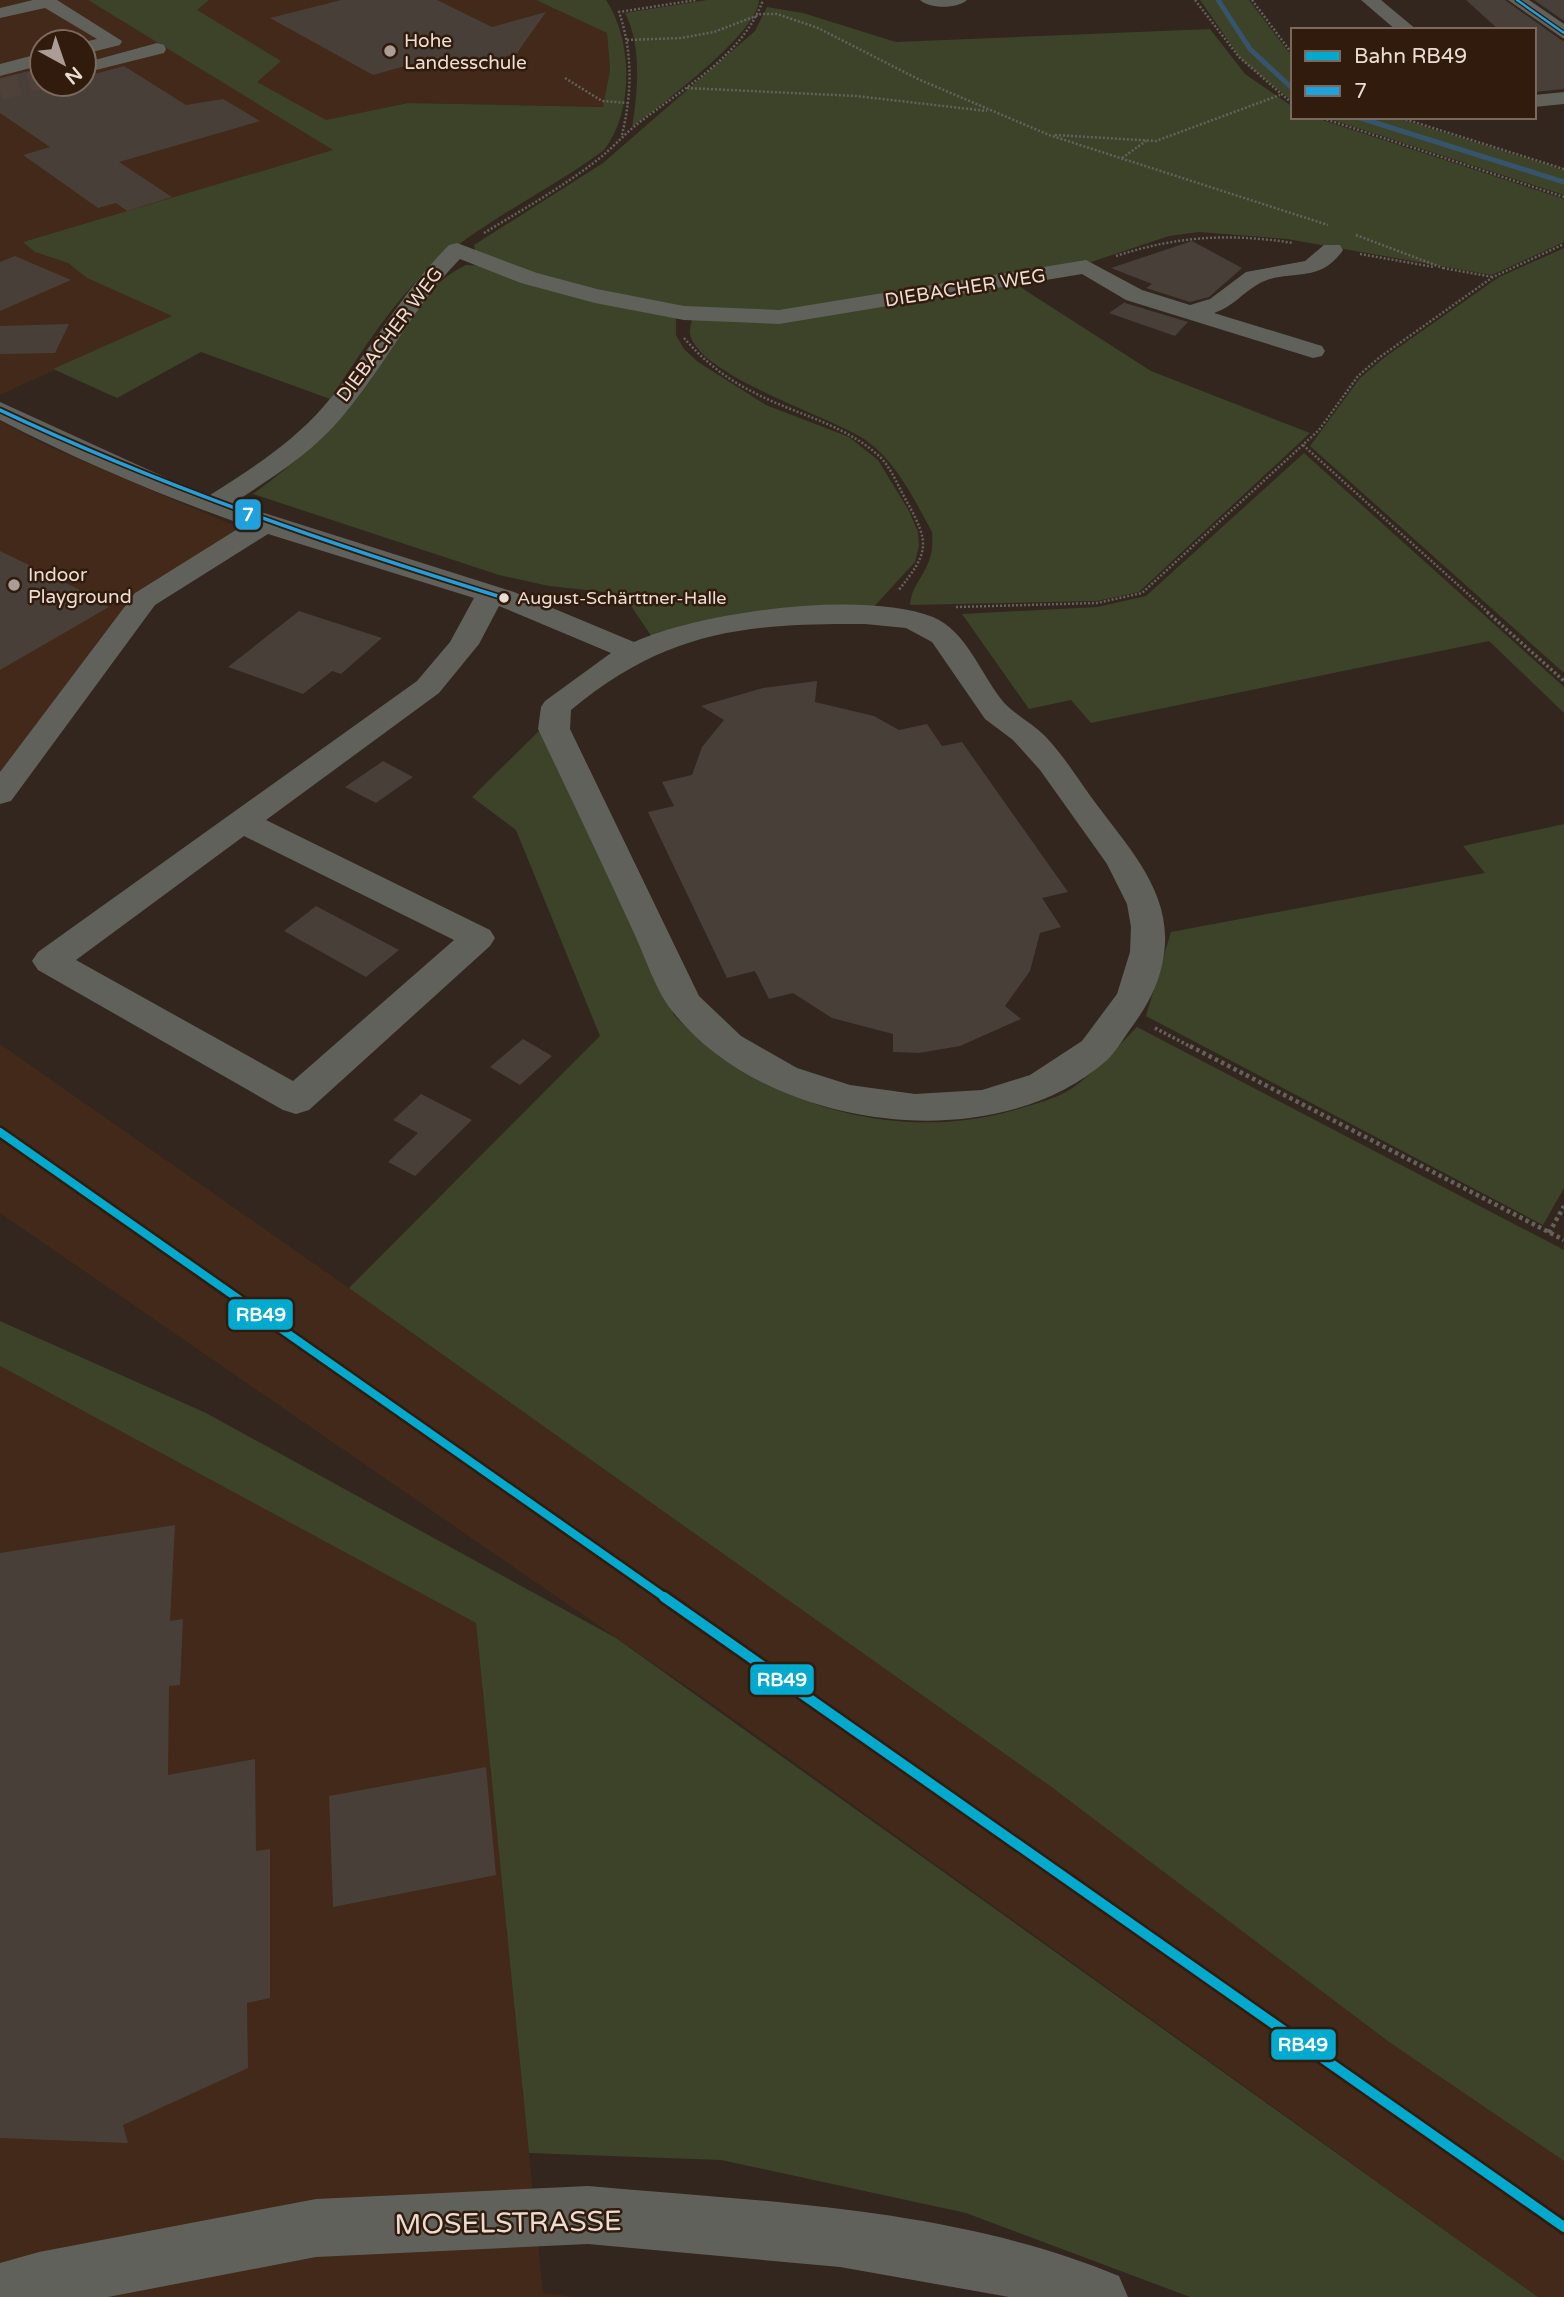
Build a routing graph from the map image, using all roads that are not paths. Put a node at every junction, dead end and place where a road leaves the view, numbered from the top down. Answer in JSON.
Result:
{"nodes":[{"id":1,"x":929,"y":0,"type":"edge"},
{"id":2,"x":958,"y":0,"type":"edge"},
{"id":3,"x":1370,"y":0,"type":"edge"},
{"id":4,"x":1517,"y":0,"type":"edge"},
{"id":5,"x":0,"y":13,"type":"edge"},
{"id":6,"x":91,"y":28,"type":"edge"},
{"id":7,"x":1405,"y":28,"type":"edge"},
{"id":8,"x":98,"y":32,"type":"edge"},
{"id":9,"x":1564,"y":33,"type":"edge"},
{"id":10,"x":98,"y":45,"type":"edge"},
{"id":11,"x":98,"y":58,"type":"edge"},
{"id":12,"x":98,"y":64,"type":"edge"},
{"id":13,"x":28,"y":69,"type":"edge"},
{"id":14,"x":0,"y":70,"type":"edge"},
{"id":15,"x":1564,"y":98,"type":"edge"},
{"id":16,"x":1536,"y":102,"type":"edge"},
{"id":17,"x":1334,"y":239,"type":"road end"},
{"id":18,"x":1190,"y":313,"type":"junction"},
{"id":19,"x":1313,"y":351,"type":"dead end"},
{"id":20,"x":0,"y":410,"type":"edge"},
{"id":21,"x":212,"y":505,"type":"junction"},
{"id":22,"x":265,"y":524,"type":"junction"},
{"id":23,"x":490,"y":594,"type":"junction"},
{"id":24,"x":631,"y":651,"type":"junction"},
{"id":25,"x":0,"y":794,"type":"edge"},
{"id":26,"x":242,"y":822,"type":"junction"},
{"id":27,"x":0,"y":2292,"type":"edge"},
{"id":28,"x":1098,"y":2297,"type":"edge"}],
"edges":[{"from":1,"to":2,"type":"street"},
{"from":3,"to":7,"type":"street"},
{"from":4,"to":9,"type":"street"},
{"from":5,"to":6,"type":"street"},
{"from":8,"to":10,"type":"street"},
{"from":11,"to":12,"type":"street"},
{"from":13,"to":14,"type":"street"},
{"from":15,"to":16,"type":"street"},
{"from":17,"to":18,"type":"street"},
{"from":18,"to":19,"type":"street"},
{"from":18,"to":21,"type":"street","name":"DIEBACHER WEG"},
{"from":20,"to":21,"type":"street"},
{"from":21,"to":22,"type":"street"},
{"from":22,"to":23,"type":"street"},
{"from":22,"to":25,"type":"street"},
{"from":23,"to":24,"type":"street"},
{"from":23,"to":26,"type":"street"},
{"from":24,"to":24,"type":"street"},
{"from":26,"to":26,"type":"street"},
{"from":27,"to":28,"type":"street","name":"MOSELSTRASSE"}]}
